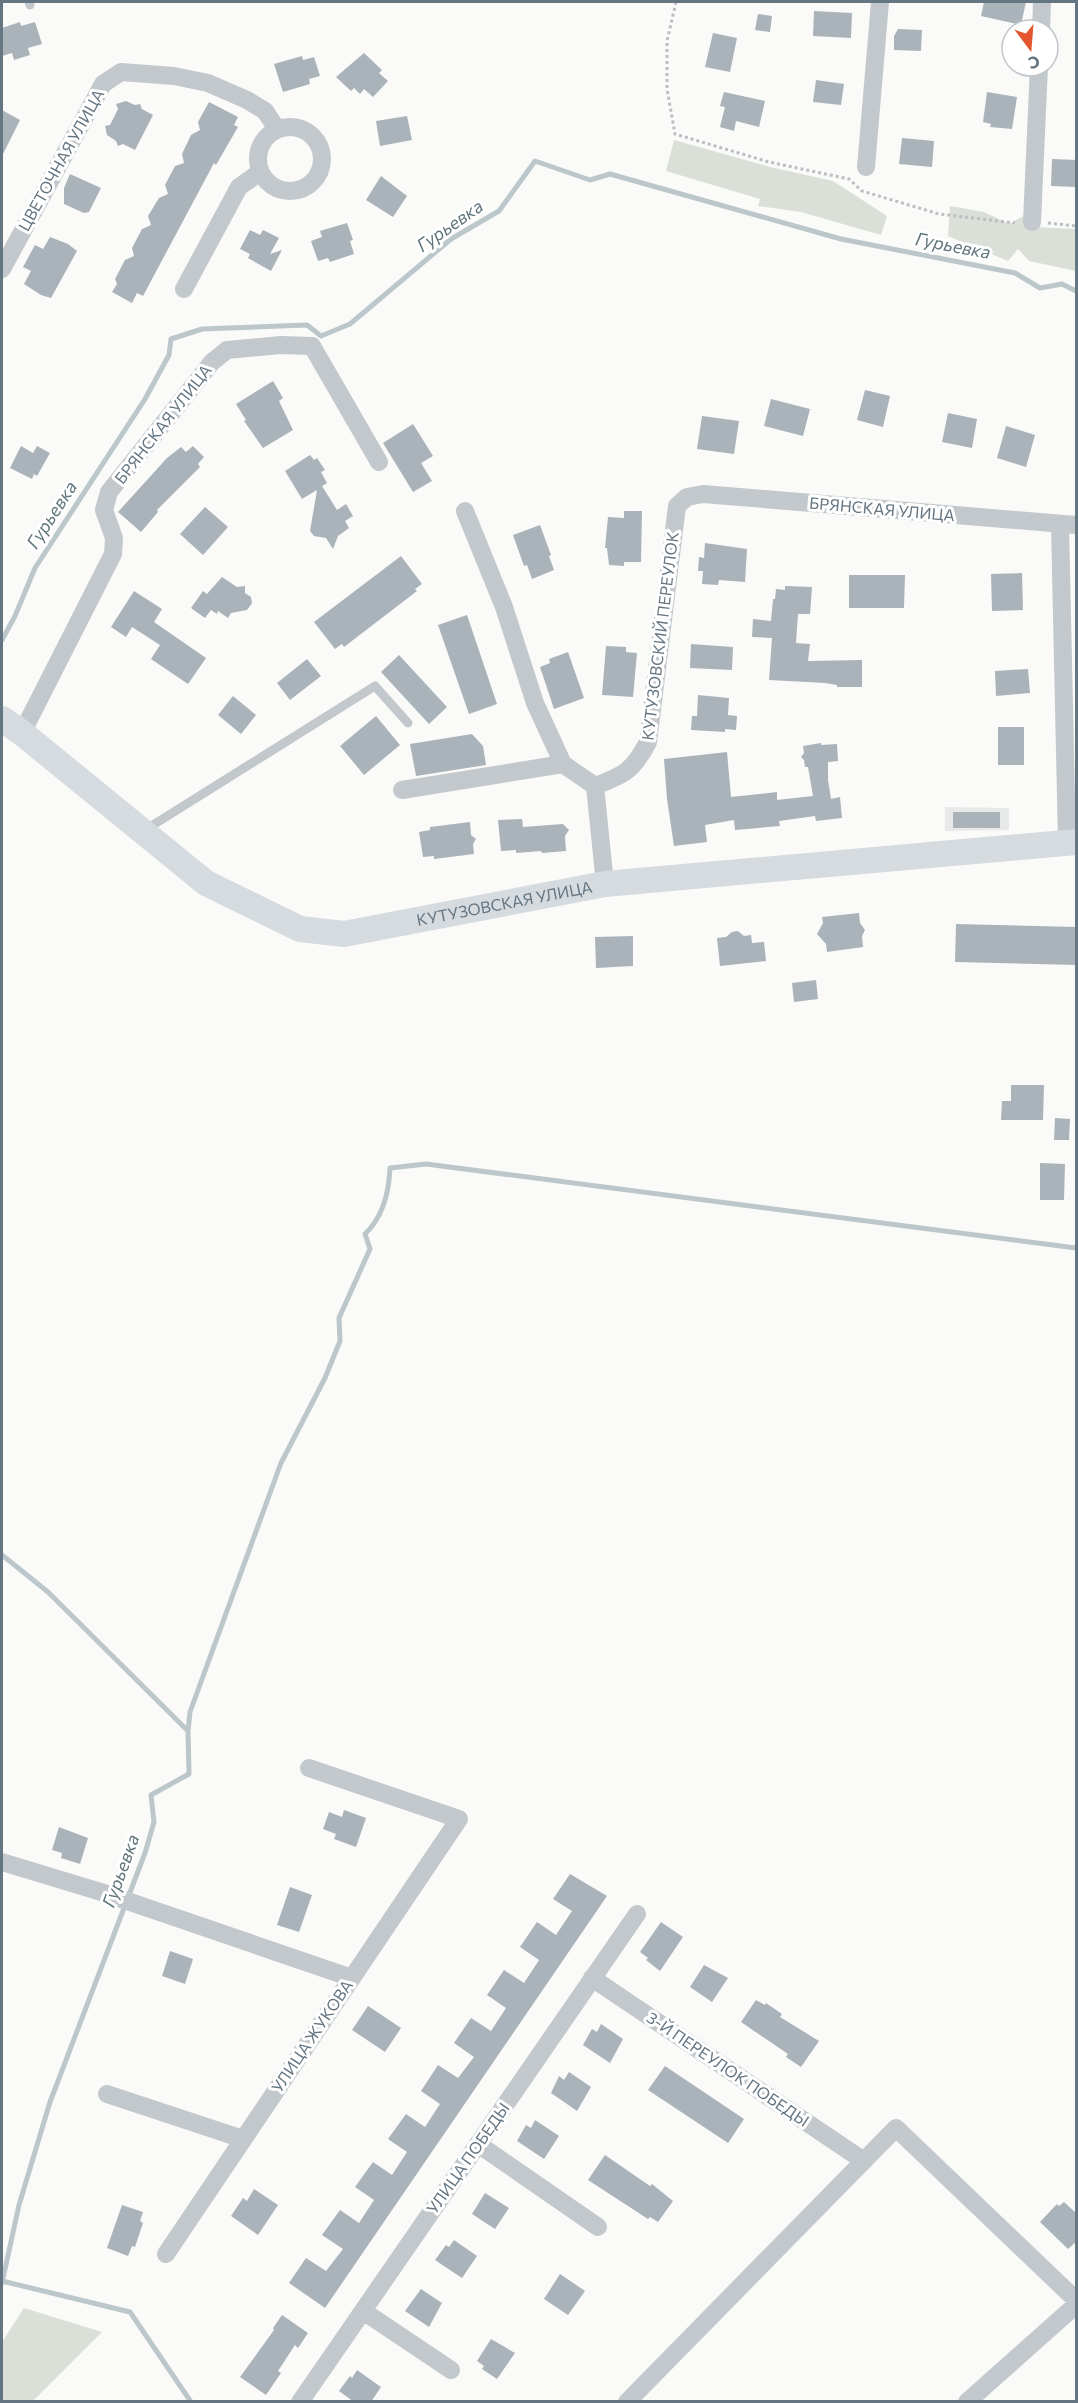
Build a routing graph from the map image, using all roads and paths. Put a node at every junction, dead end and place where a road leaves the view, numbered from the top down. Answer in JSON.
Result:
{"nodes":[{"id":1,"x":676,"y":2,"type":"edge"},
{"id":2,"x":880,"y":2,"type":"edge"},
{"id":3,"x":1042,"y":2,"type":"edge"},
{"id":4,"x":1041,"y":18,"type":"edge"},
{"id":5,"x":1039,"y":78,"type":"edge"},
{"id":6,"x":277,"y":129,"type":"junction"},
{"id":7,"x":866,"y":167,"type":"dead end"},
{"id":8,"x":260,"y":172,"type":"junction"},
{"id":9,"x":1032,"y":222,"type":"junction"},
{"id":10,"x":1077,"y":226,"type":"edge"},
{"id":11,"x":2,"y":269,"type":"edge"},
{"id":12,"x":184,"y":289,"type":"dead end"},
{"id":13,"x":379,"y":462,"type":"dead end"},
{"id":14,"x":687,"y":497,"type":"joint"},
{"id":15,"x":465,"y":511,"type":"dead end"},
{"id":16,"x":1068,"y":525,"type":"edge"},
{"id":17,"x":408,"y":723,"type":"dead end"},
{"id":18,"x":12,"y":726,"type":"edge"},
{"id":19,"x":563,"y":764,"type":"junction"},
{"id":20,"x":595,"y":786,"type":"junction"},
{"id":21,"x":402,"y":790,"type":"dead end"},
{"id":22,"x":143,"y":831,"type":"junction"},
{"id":23,"x":1072,"y":842,"type":"edge"},
{"id":24,"x":605,"y":884,"type":"junction"},
{"id":25,"x":309,"y":1768,"type":"dead end"},
{"id":26,"x":2,"y":1862,"type":"edge"},
{"id":27,"x":636,"y":1914,"type":"dead end"},
{"id":28,"x":352,"y":1978,"type":"junction"},
{"id":29,"x":592,"y":1978,"type":"junction"},
{"id":30,"x":107,"y":2094,"type":"dead end"},
{"id":31,"x":243,"y":2139,"type":"junction"},
{"id":32,"x":478,"y":2144,"type":"junction"},
{"id":33,"x":864,"y":2161,"type":"junction"},
{"id":34,"x":598,"y":2226,"type":"dead end"},
{"id":35,"x":166,"y":2254,"type":"dead end"},
{"id":36,"x":1077,"y":2300,"type":"edge"},
{"id":37,"x":1077,"y":2305,"type":"edge"},
{"id":38,"x":363,"y":2311,"type":"junction"},
{"id":39,"x":451,"y":2370,"type":"dead end"},
{"id":40,"x":300,"y":2402,"type":"edge"},
{"id":41,"x":627,"y":2402,"type":"edge"},
{"id":42,"x":967,"y":2402,"type":"edge"}],
"edges":[{"from":1,"to":9,"type":"path"},
{"from":2,"to":7,"type":"street"},
{"from":3,"to":4,"type":"street"},
{"from":5,"to":9,"type":"street"},
{"from":6,"to":8,"type":"street"},
{"from":6,"to":8,"type":"street"},
{"from":6,"to":11,"type":"street","name":"ЦВЕТОЧНАЯ УЛИЦА"},
{"from":8,"to":12,"type":"street"},
{"from":9,"to":10,"type":"path"},
{"from":13,"to":18,"type":"street","name":"БРЯНСКАЯ УЛИЦА"},
{"from":14,"to":16,"type":"street","name":"БРЯНСКАЯ УЛИЦА"},
{"from":14,"to":20,"type":"street","name":"КУТУЗОВСКИЙ ПЕРЕУЛОК"},
{"from":15,"to":19,"type":"street"},
{"from":16,"to":23,"type":"street"},
{"from":17,"to":22,"type":"lane"},
{"from":18,"to":22,"type":"street","name":"КУТУЗОВСКАЯ УЛИЦА"},
{"from":19,"to":20,"type":"street"},
{"from":19,"to":21,"type":"street"},
{"from":20,"to":24,"type":"street"},
{"from":22,"to":24,"type":"street","name":"КУТУЗОВСКАЯ УЛИЦА"},
{"from":23,"to":24,"type":"street","name":"КУТУЗОВСКАЯ УЛИЦА"},
{"from":25,"to":28,"type":"street","name":"УЛИЦА ЖУКОВА"},
{"from":26,"to":28,"type":"street"},
{"from":27,"to":29,"type":"street","name":"УЛИЦА ПОБЕДЫ"},
{"from":28,"to":31,"type":"street","name":"УЛИЦА ЖУКОВА"},
{"from":29,"to":32,"type":"street","name":"УЛИЦА ПОБЕДЫ"},
{"from":29,"to":33,"type":"street","name":"3-Й ПЕРЕУЛОК ПОБЕДЫ"},
{"from":30,"to":31,"type":"street"},
{"from":31,"to":35,"type":"street","name":"УЛИЦА ЖУКОВА"},
{"from":32,"to":34,"type":"street"},
{"from":32,"to":38,"type":"street","name":"УЛИЦА ПОБЕДЫ"},
{"from":33,"to":36,"type":"street"},
{"from":33,"to":41,"type":"street"},
{"from":37,"to":42,"type":"street"},
{"from":38,"to":39,"type":"street"},
{"from":38,"to":40,"type":"street","name":"УЛИЦА ПОБЕДЫ"}]}
